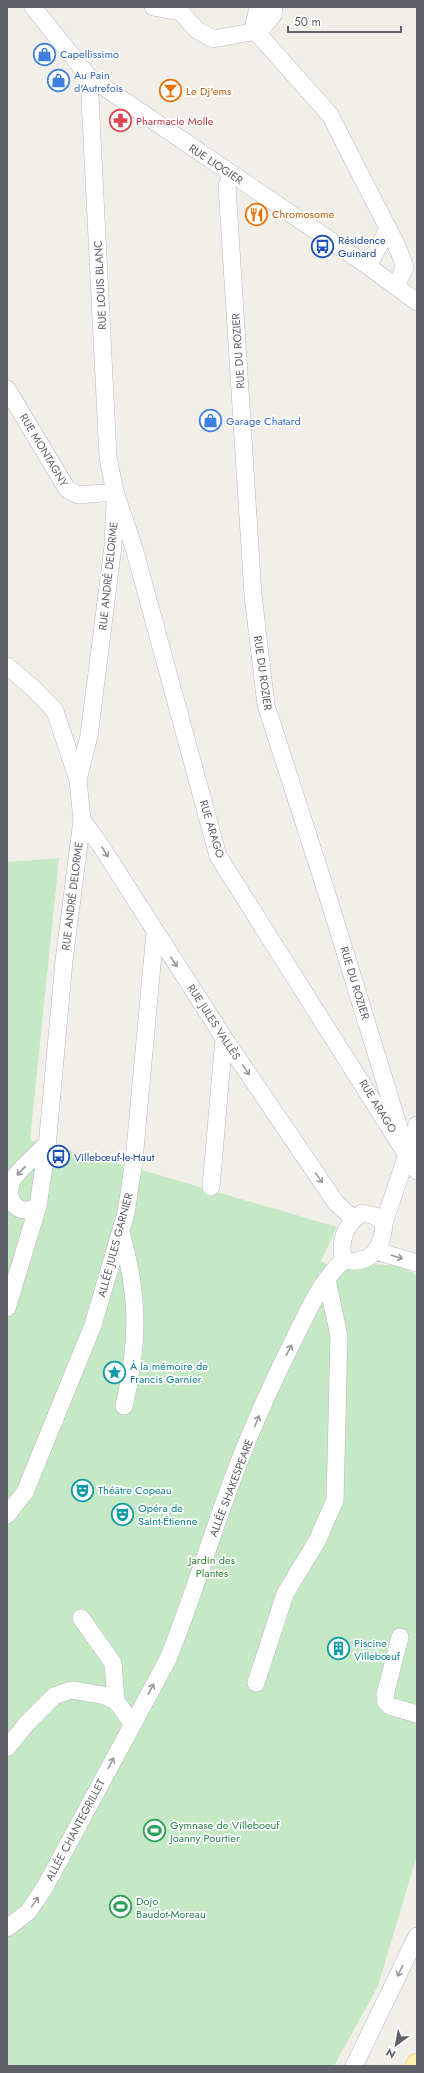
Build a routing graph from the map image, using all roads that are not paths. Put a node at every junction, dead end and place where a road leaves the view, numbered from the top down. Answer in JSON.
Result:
{"nodes":[{"id":1,"x":33,"y":7,"type":"edge"},
{"id":2,"x":153,"y":7,"type":"edge"},
{"id":3,"x":258,"y":7,"type":"edge"},
{"id":4,"x":274,"y":7,"type":"edge"},
{"id":5,"x":178,"y":9,"type":"edge"},
{"id":6,"x":257,"y":30,"type":"junction"},
{"id":7,"x":89,"y":77,"type":"junction"},
{"id":8,"x":232,"y":175,"type":"junction"},
{"id":9,"x":388,"y":229,"type":"junction"},
{"id":10,"x":396,"y":244,"type":"junction"},
{"id":11,"x":417,"y":261,"type":"edge"},
{"id":12,"x":368,"y":266,"type":"junction"},
{"id":13,"x":396,"y":286,"type":"junction"},
{"id":14,"x":417,"y":302,"type":"edge"},
{"id":15,"x":7,"y":389,"type":"edge"},
{"id":16,"x":115,"y":492,"type":"junction"},
{"id":17,"x":7,"y":666,"type":"edge"},
{"id":18,"x":78,"y":780,"type":"junction"},
{"id":19,"x":82,"y":820,"type":"junction"},
{"id":20,"x":155,"y":932,"type":"junction"},
{"id":21,"x":224,"y":1038,"type":"junction"},
{"id":22,"x":417,"y":1124,"type":"edge"},
{"id":23,"x":47,"y":1143,"type":"junction"},
{"id":24,"x":407,"y":1152,"type":"junction"},
{"id":25,"x":417,"y":1171,"type":"edge"},
{"id":26,"x":211,"y":1187,"type":"dead end"},
{"id":27,"x":38,"y":1206,"type":"junction"},
{"id":28,"x":353,"y":1218,"type":"junction"},
{"id":29,"x":384,"y":1223,"type":"junction"},
{"id":30,"x":121,"y":1232,"type":"junction"},
{"id":31,"x":376,"y":1251,"type":"junction"},
{"id":32,"x":344,"y":1260,"type":"junction"},
{"id":33,"x":417,"y":1263,"type":"edge"},
{"id":34,"x":327,"y":1280,"type":"junction"},
{"id":35,"x":9,"y":1303,"type":"edge"},
{"id":36,"x":124,"y":1406,"type":"dead end"},
{"id":37,"x":7,"y":1515,"type":"edge"},
{"id":38,"x":81,"y":1618,"type":"dead end"},
{"id":39,"x":400,"y":1637,"type":"dead end"},
{"id":40,"x":256,"y":1682,"type":"dead end"},
{"id":41,"x":116,"y":1702,"type":"junction"},
{"id":42,"x":417,"y":1714,"type":"edge"},
{"id":43,"x":132,"y":1723,"type":"junction"},
{"id":44,"x":7,"y":1748,"type":"edge"},
{"id":45,"x":7,"y":1928,"type":"edge"},
{"id":46,"x":417,"y":1936,"type":"edge"},
{"id":47,"x":354,"y":2066,"type":"edge"}],
"edges":[{"from":1,"to":7,"type":"street","name":"RUE LIOGIER"},
{"from":2,"to":5,"type":"street"},
{"from":3,"to":6,"type":"street"},
{"from":4,"to":6,"type":"street"},
{"from":5,"to":6,"type":"street"},
{"from":6,"to":9,"type":"street"},
{"from":7,"to":8,"type":"street","name":"RUE LIOGIER"},
{"from":7,"to":16,"type":"street","name":"RUE LOUIS BLANC"},
{"from":8,"to":12,"type":"street","name":"RUE LIOGIER"},
{"from":8,"to":24,"type":"street","name":"RUE DU ROZIER"},
{"from":9,"to":10,"type":"street"},
{"from":9,"to":12,"type":"street"},
{"from":10,"to":11,"type":"street"},
{"from":10,"to":13,"type":"street"},
{"from":12,"to":13,"type":"street","name":"RUE LIOGIER"},
{"from":13,"to":14,"type":"street","name":"RUE LIOGIER"},
{"from":15,"to":16,"type":"street","name":"RUE MONTAGNY"},
{"from":16,"to":18,"type":"street","name":"RUE ANDRÉ DELORME"},
{"from":16,"to":24,"type":"street","name":"RUE ARAGO"},
{"from":17,"to":18,"type":"street"},
{"from":18,"to":19,"type":"street","name":"RUE ANDRÉ DELORME"},
{"from":19,"to":20,"type":"street","name":"RUE JULES VALLÈS","one_way":true},
{"from":19,"to":23,"type":"street","name":"RUE ANDRÉ DELORME"},
{"from":20,"to":21,"type":"street","name":"RUE JULES VALLÈS","one_way":true},
{"from":20,"to":30,"type":"street","name":"ALLÉE JULES GARNIER"},
{"from":21,"to":26,"type":"street"},
{"from":21,"to":28,"type":"street","name":"RUE JULES VALLÈS","one_way":true},
{"from":22,"to":24,"type":"street"},
{"from":23,"to":27,"type":"street","name":"RUE ANDRÉ DELORME"},
{"from":23,"to":27,"type":"street","one_way":true},
{"from":24,"to":25,"type":"street","name":"RUE ARAGO"},
{"from":24,"to":29,"type":"street"},
{"from":27,"to":35,"type":"street","name":"RUE ANDRÉ DELORME"},
{"from":28,"to":29,"type":"street"},
{"from":28,"to":32,"type":"street"},
{"from":29,"to":31,"type":"street"},
{"from":30,"to":36,"type":"street"},
{"from":30,"to":37,"type":"street","name":"ALLÉE JULES GARNIER"},
{"from":31,"to":32,"type":"street"},
{"from":31,"to":33,"type":"street","one_way":true},
{"from":32,"to":34,"type":"street","name":"ALLÉE SHAKESPEARE"},
{"from":34,"to":40,"type":"street"},
{"from":43,"to":34,"type":"street","name":"ALLÉE SHAKESPEARE","one_way":true},
{"from":38,"to":41,"type":"street"},
{"from":39,"to":42,"type":"street"},
{"from":41,"to":43,"type":"street"},
{"from":41,"to":44,"type":"street"},
{"from":45,"to":43,"type":"street","name":"ALLÉE CHANTEGRILLET","one_way":true},
{"from":46,"to":47,"type":"street","one_way":true}]}
